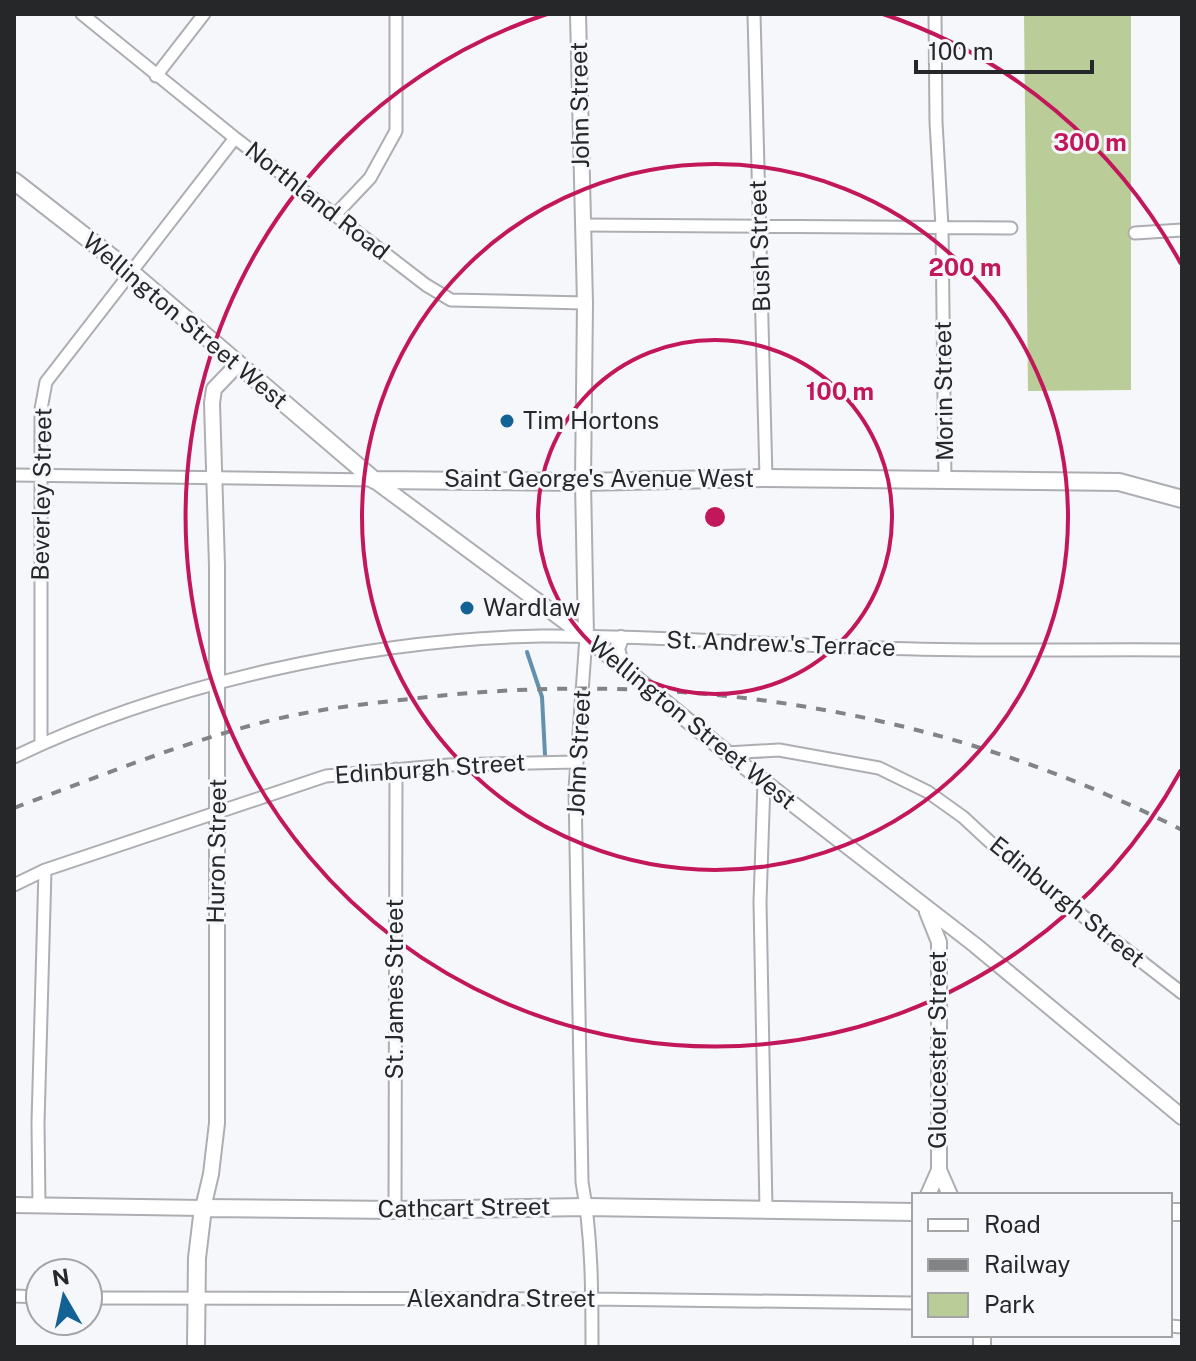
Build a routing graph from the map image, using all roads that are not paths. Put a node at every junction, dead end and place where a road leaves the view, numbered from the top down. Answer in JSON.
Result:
{"nodes":[{"id":1,"x":82,"y":14,"type":"edge"},
{"id":2,"x":204,"y":14,"type":"edge"},
{"id":3,"x":396,"y":14,"type":"edge"},
{"id":4,"x":578,"y":14,"type":"edge"},
{"id":5,"x":754,"y":14,"type":"edge"},
{"id":6,"x":935,"y":14,"type":"edge"},
{"id":7,"x":156,"y":76,"type":"junction"},
{"id":8,"x":235,"y":138,"type":"junction"},
{"id":9,"x":14,"y":181,"type":"edge"},
{"id":10,"x":335,"y":215,"type":"junction"},
{"id":11,"x":582,"y":225,"type":"junction"},
{"id":12,"x":760,"y":226,"type":"junction"},
{"id":13,"x":942,"y":227,"type":"junction"},
{"id":14,"x":1011,"y":228,"type":"dead end"},
{"id":15,"x":1182,"y":230,"type":"edge"},
{"id":16,"x":1135,"y":233,"type":"dead end"},
{"id":17,"x":132,"y":273,"type":"junction"},
{"id":18,"x":585,"y":303,"type":"junction"},
{"id":19,"x":238,"y":364,"type":"junction"},
{"id":20,"x":14,"y":475,"type":"edge"},
{"id":21,"x":40,"y":475,"type":"junction"},
{"id":22,"x":214,"y":478,"type":"junction"},
{"id":23,"x":766,"y":478,"type":"junction"},
{"id":24,"x":374,"y":480,"type":"junction"},
{"id":25,"x":945,"y":481,"type":"junction"},
{"id":26,"x":583,"y":482,"type":"junction"},
{"id":27,"x":1182,"y":499,"type":"edge"},
{"id":28,"x":586,"y":637,"type":"junction"},
{"id":29,"x":621,"y":638,"type":"junction"},
{"id":30,"x":1182,"y":650,"type":"edge"},
{"id":31,"x":622,"y":666,"type":"junction"},
{"id":32,"x":217,"y":685,"type":"junction"},
{"id":33,"x":41,"y":744,"type":"junction"},
{"id":34,"x":727,"y":753,"type":"junction"},
{"id":35,"x":14,"y":757,"type":"edge"},
{"id":36,"x":576,"y":762,"type":"junction"},
{"id":37,"x":396,"y":769,"type":"junction"},
{"id":38,"x":764,"y":782,"type":"junction"},
{"id":39,"x":218,"y":811,"type":"junction"},
{"id":40,"x":45,"y":870,"type":"junction"},
{"id":41,"x":14,"y":885,"type":"edge"},
{"id":42,"x":923,"y":907,"type":"junction"},
{"id":43,"x":975,"y":945,"type":"junction"},
{"id":44,"x":939,"y":958,"type":"junction"},
{"id":45,"x":1182,"y":993,"type":"edge"},
{"id":46,"x":1182,"y":1117,"type":"edge"},
{"id":47,"x":939,"y":1170,"type":"junction"},
{"id":48,"x":929,"y":1193,"type":"edge"},
{"id":49,"x":949,"y":1193,"type":"edge"},
{"id":50,"x":14,"y":1205,"type":"edge"},
{"id":51,"x":39,"y":1205,"type":"junction"},
{"id":52,"x":586,"y":1207,"type":"junction"},
{"id":53,"x":203,"y":1208,"type":"junction"},
{"id":54,"x":766,"y":1209,"type":"junction"},
{"id":55,"x":395,"y":1210,"type":"junction"},
{"id":56,"x":910,"y":1210,"type":"edge"},
{"id":57,"x":104,"y":1298,"type":"edge"},
{"id":58,"x":196,"y":1299,"type":"junction"},
{"id":59,"x":592,"y":1299,"type":"junction"},
{"id":60,"x":912,"y":1303,"type":"edge"},
{"id":61,"x":196,"y":1347,"type":"edge"},
{"id":62,"x":592,"y":1347,"type":"edge"}],
"edges":[{"from":1,"to":7,"type":"street","name":"Northland Road"},
{"from":2,"to":7,"type":"street"},
{"from":3,"to":10,"type":"street"},
{"from":4,"to":11,"type":"street","name":"John Street"},
{"from":5,"to":12,"type":"street","name":"Bush Street"},
{"from":6,"to":13,"type":"street","name":"Morin Street"},
{"from":7,"to":8,"type":"street","name":"Northland Road"},
{"from":8,"to":10,"type":"street","name":"Northland Road"},
{"from":8,"to":17,"type":"street","name":"Beverley Street"},
{"from":9,"to":17,"type":"main road","name":"Wellington Street West"},
{"from":10,"to":18,"type":"street","name":"Northland Road"},
{"from":11,"to":12,"type":"street"},
{"from":11,"to":18,"type":"street","name":"John Street"},
{"from":12,"to":13,"type":"street"},
{"from":12,"to":23,"type":"street","name":"Bush Street"},
{"from":13,"to":14,"type":"street"},
{"from":13,"to":25,"type":"street","name":"Morin Street"},
{"from":15,"to":16,"type":"street"},
{"from":17,"to":19,"type":"main road","name":"Wellington Street West"},
{"from":17,"to":21,"type":"street","name":"Beverley Street"},
{"from":18,"to":26,"type":"street","name":"John Street"},
{"from":19,"to":22,"type":"street","name":"Huron Street"},
{"from":19,"to":24,"type":"main road","name":"Wellington Street West"},
{"from":20,"to":21,"type":"street","name":"Saint George's Avenue West"},
{"from":21,"to":22,"type":"street","name":"Saint George's Avenue West"},
{"from":21,"to":33,"type":"street","name":"Beverley Street"},
{"from":22,"to":24,"type":"street","name":"Saint George's Avenue West"},
{"from":22,"to":32,"type":"street","name":"Huron Street"},
{"from":23,"to":25,"type":"main road","name":"Saint George's Avenue West"},
{"from":23,"to":26,"type":"main road","name":"Saint George's Avenue West"},
{"from":24,"to":26,"type":"main road","name":"Saint George's Avenue West"},
{"from":24,"to":28,"type":"street","name":"Wellington Street West"},
{"from":25,"to":27,"type":"main road","name":"Saint George's Avenue West"},
{"from":26,"to":28,"type":"street","name":"John Street"},
{"from":28,"to":29,"type":"street","name":"St. Andrew's Terrace"},
{"from":28,"to":31,"type":"street","name":"Wellington Street West"},
{"from":28,"to":32,"type":"street","name":"St. Andrew's Terrace"},
{"from":28,"to":36,"type":"street","name":"John Street"},
{"from":29,"to":30,"type":"street","name":"St. Andrew's Terrace"},
{"from":29,"to":31,"type":"street"},
{"from":31,"to":34,"type":"street","name":"Wellington Street West"},
{"from":32,"to":33,"type":"street","name":"St. Andrew's Terrace"},
{"from":32,"to":39,"type":"street","name":"Huron Street"},
{"from":33,"to":35,"type":"street","name":"St. Andrew's Terrace"},
{"from":34,"to":38,"type":"street","name":"Wellington Street West"},
{"from":34,"to":45,"type":"street","name":"Edinburgh Street"},
{"from":36,"to":37,"type":"street","name":"Edinburgh Street"},
{"from":36,"to":52,"type":"street","name":"John Street"},
{"from":37,"to":39,"type":"street","name":"Edinburgh Street"},
{"from":37,"to":55,"type":"street","name":"St. James Street"},
{"from":38,"to":42,"type":"street","name":"Wellington Street West"},
{"from":38,"to":54,"type":"street"},
{"from":39,"to":40,"type":"street","name":"Edinburgh Street"},
{"from":39,"to":53,"type":"street","name":"Huron Street"},
{"from":40,"to":41,"type":"street","name":"Edinburgh Street"},
{"from":40,"to":51,"type":"street"},
{"from":42,"to":43,"type":"street","name":"Wellington Street West"},
{"from":42,"to":44,"type":"street","name":"Gloucester Street"},
{"from":43,"to":44,"type":"street"},
{"from":43,"to":46,"type":"street","name":"Wellington Street West"},
{"from":44,"to":47,"type":"street","name":"Gloucester Street"},
{"from":47,"to":48,"type":"street"},
{"from":47,"to":49,"type":"street","name":"Gloucester Street"},
{"from":50,"to":51,"type":"street","name":"Cathcart Street"},
{"from":51,"to":53,"type":"street","name":"Cathcart Street"},
{"from":52,"to":54,"type":"main road","name":"Cathcart Street"},
{"from":52,"to":55,"type":"main road","name":"Cathcart Street"},
{"from":52,"to":59,"type":"street","name":"John Street"},
{"from":53,"to":55,"type":"main road","name":"Cathcart Street"},
{"from":53,"to":58,"type":"main road","name":"Huron Street"},
{"from":54,"to":56,"type":"main road","name":"Cathcart Street"},
{"from":57,"to":58,"type":"street","name":"Alexandra Street"},
{"from":58,"to":59,"type":"street","name":"Alexandra Street"},
{"from":58,"to":61,"type":"main road","name":"Huron Street"},
{"from":59,"to":60,"type":"street","name":"Alexandra Street"},
{"from":59,"to":62,"type":"street","name":"John Street"}]}
